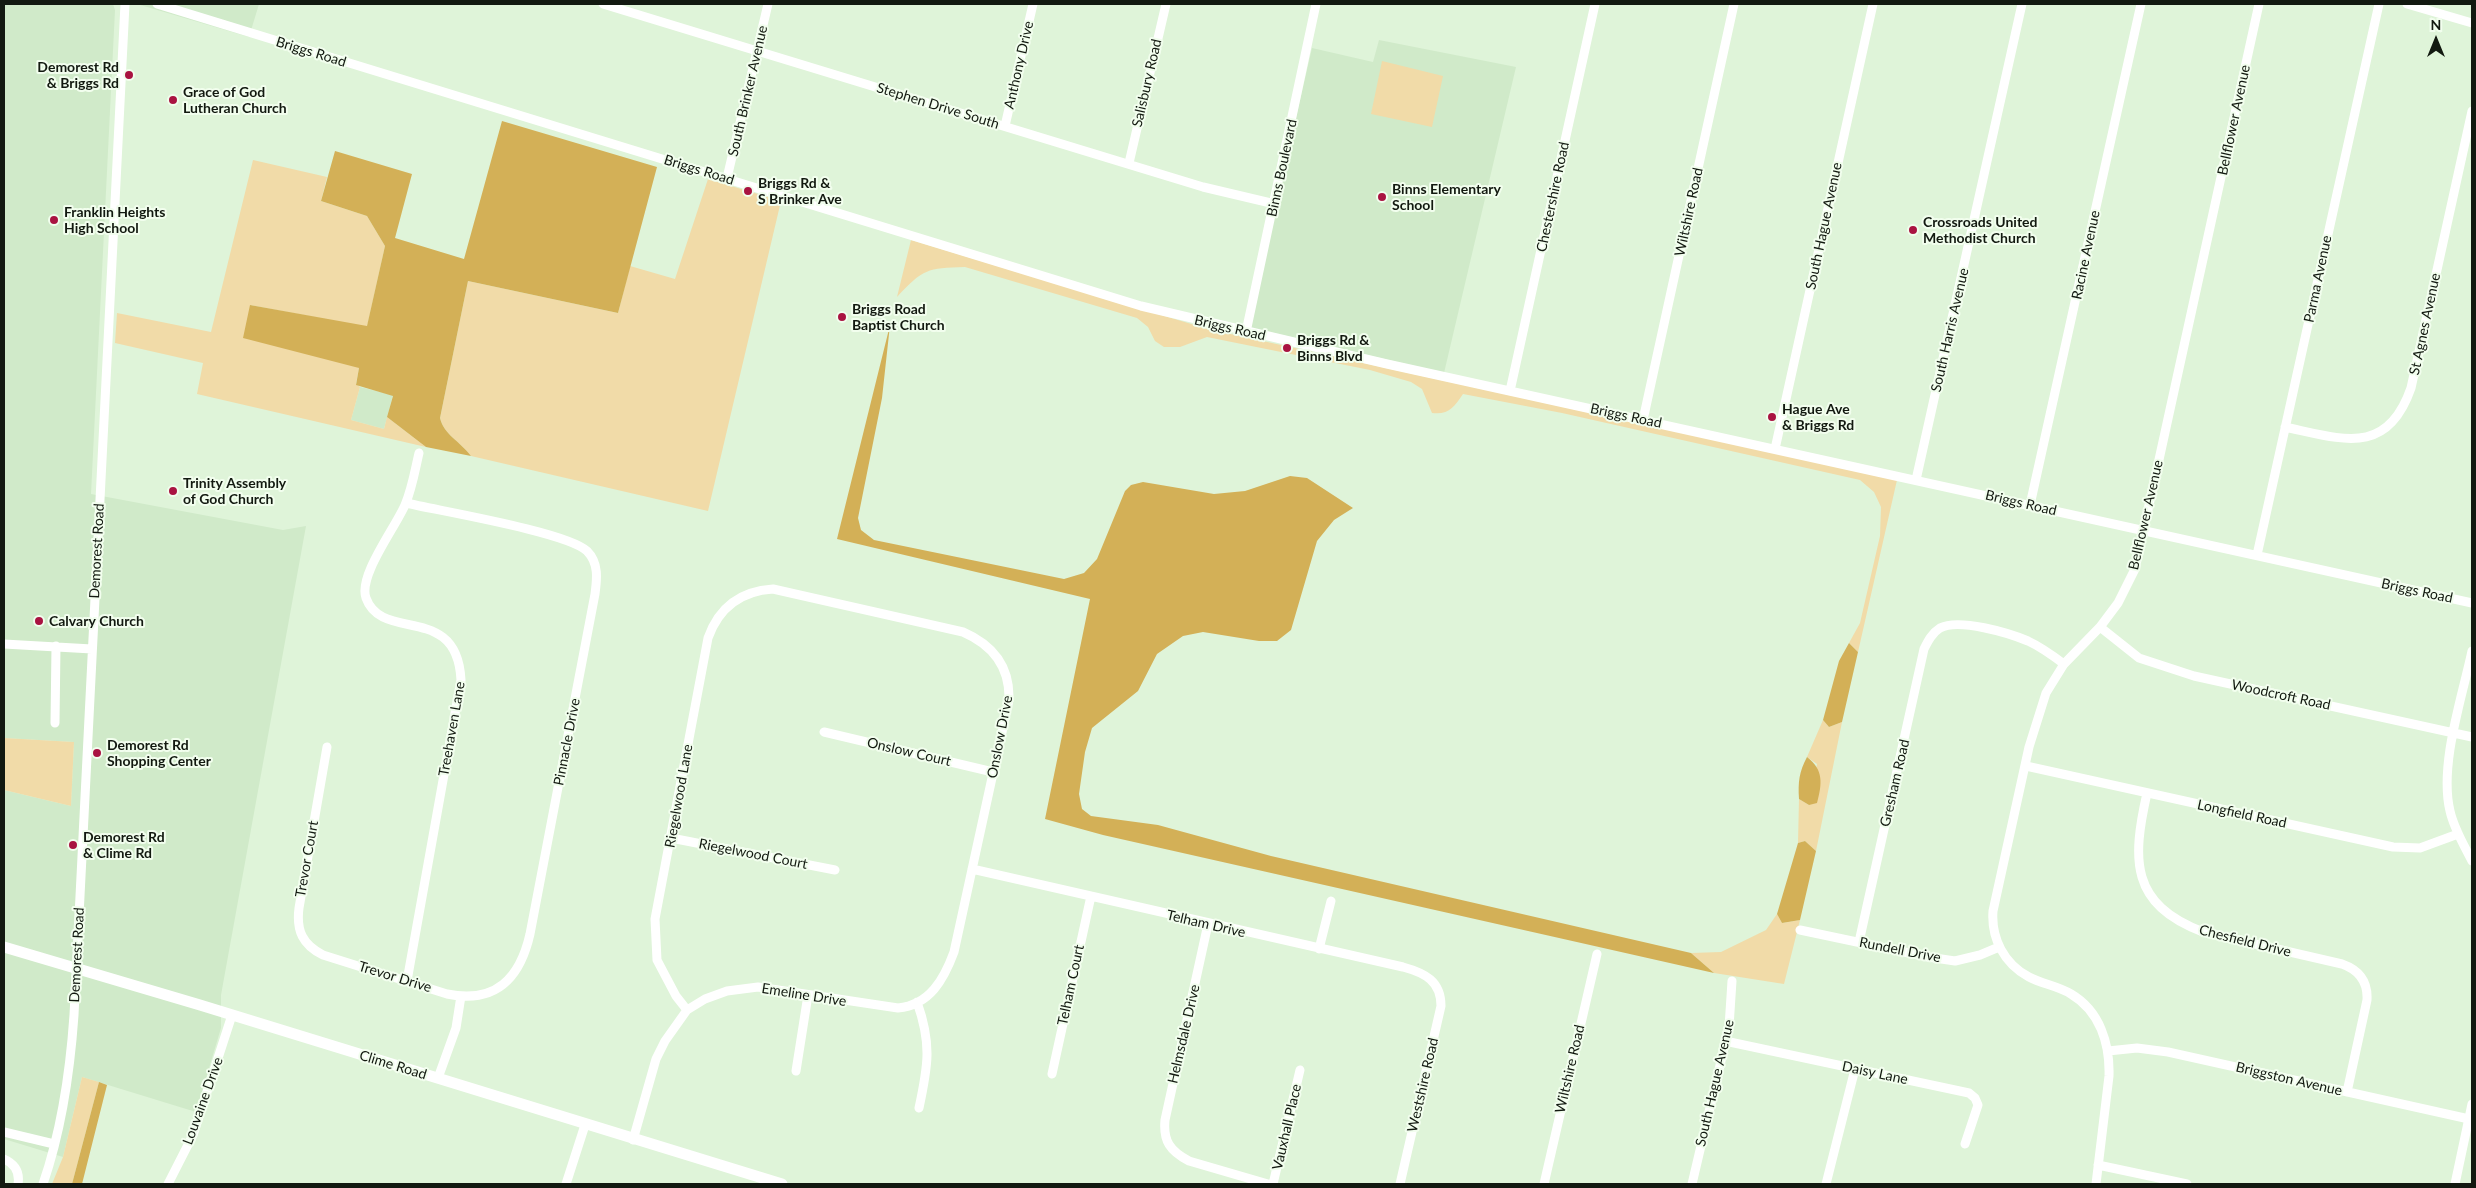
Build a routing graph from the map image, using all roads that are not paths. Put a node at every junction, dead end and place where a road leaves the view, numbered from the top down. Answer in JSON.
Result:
{"nodes":[{"id":1,"x":125,"y":4,"type":"edge"},
{"id":2,"x":157,"y":4,"type":"edge"},
{"id":3,"x":603,"y":4,"type":"edge"},
{"id":4,"x":768,"y":4,"type":"edge"},
{"id":5,"x":1033,"y":4,"type":"edge"},
{"id":6,"x":1166,"y":4,"type":"edge"},
{"id":7,"x":1316,"y":4,"type":"edge"},
{"id":8,"x":1595,"y":4,"type":"edge"},
{"id":9,"x":1734,"y":4,"type":"edge"},
{"id":10,"x":1873,"y":4,"type":"edge"},
{"id":11,"x":2022,"y":4,"type":"edge"},
{"id":12,"x":2141,"y":4,"type":"edge"},
{"id":13,"x":2260,"y":4,"type":"edge"},
{"id":14,"x":2379,"y":4,"type":"edge"},
{"id":15,"x":2407,"y":4,"type":"edge"},
{"id":16,"x":2472,"y":23,"type":"edge"},
{"id":17,"x":758,"y":50,"type":"junction"},
{"id":18,"x":2472,"y":111,"type":"edge"},
{"id":19,"x":1005,"y":126,"type":"junction"},
{"id":20,"x":1128,"y":163,"type":"junction"},
{"id":21,"x":727,"y":178,"type":"junction"},
{"id":22,"x":1275,"y":204,"type":"junction"},
{"id":23,"x":1246,"y":332,"type":"junction"},
{"id":24,"x":1510,"y":391,"type":"junction"},
{"id":25,"x":1643,"y":420,"type":"junction"},
{"id":26,"x":2285,"y":427,"type":"junction"},
{"id":27,"x":1776,"y":449,"type":"junction"},
{"id":28,"x":419,"y":453,"type":"dead end"},
{"id":29,"x":1916,"y":480,"type":"junction"},
{"id":30,"x":406,"y":503,"type":"junction"},
{"id":31,"x":2030,"y":505,"type":"junction"},
{"id":32,"x":2144,"y":530,"type":"junction"},
{"id":33,"x":2257,"y":555,"type":"junction"},
{"id":34,"x":750,"y":592,"type":"joint"},
{"id":35,"x":2472,"y":603,"type":"edge"},
{"id":36,"x":2100,"y":627,"type":"junction"},
{"id":37,"x":4,"y":644,"type":"edge"},
{"id":38,"x":56,"y":646,"type":"junction"},
{"id":39,"x":92,"y":649,"type":"junction"},
{"id":40,"x":2472,"y":651,"type":"edge"},
{"id":41,"x":2064,"y":664,"type":"junction"},
{"id":42,"x":55,"y":723,"type":"dead end"},
{"id":43,"x":824,"y":732,"type":"dead end"},
{"id":44,"x":2454,"y":733,"type":"junction"},
{"id":45,"x":2472,"y":737,"type":"edge"},
{"id":46,"x":327,"y":747,"type":"dead end"},
{"id":47,"x":2026,"y":766,"type":"junction"},
{"id":48,"x":994,"y":772,"type":"junction"},
{"id":49,"x":2147,"y":793,"type":"junction"},
{"id":50,"x":2458,"y":834,"type":"junction"},
{"id":51,"x":672,"y":838,"type":"junction"},
{"id":52,"x":2472,"y":860,"type":"edge"},
{"id":53,"x":972,"y":869,"type":"junction"},
{"id":54,"x":835,"y":870,"type":"dead end"},
{"id":55,"x":1091,"y":896,"type":"junction"},
{"id":56,"x":1331,"y":901,"type":"dead end"},
{"id":57,"x":1208,"y":924,"type":"junction"},
{"id":58,"x":1800,"y":930,"type":"dead end"},
{"id":59,"x":1859,"y":942,"type":"junction"},
{"id":60,"x":4,"y":947,"type":"edge"},
{"id":61,"x":1999,"y":947,"type":"junction"},
{"id":62,"x":1320,"y":949,"type":"junction"},
{"id":63,"x":1597,"y":954,"type":"dead end"},
{"id":64,"x":329,"y":957,"type":"joint"},
{"id":65,"x":76,"y":967,"type":"junction"},
{"id":66,"x":407,"y":981,"type":"junction"},
{"id":67,"x":1732,"y":981,"type":"dead end"},
{"id":68,"x":1437,"y":985,"type":"joint"},
{"id":69,"x":808,"y":995,"type":"junction"},
{"id":70,"x":461,"y":996,"type":"junction"},
{"id":71,"x":917,"y":1002,"type":"junction"},
{"id":72,"x":687,"y":1010,"type":"junction"},
{"id":73,"x":232,"y":1015,"type":"junction"},
{"id":74,"x":1725,"y":1041,"type":"junction"},
{"id":75,"x":2108,"y":1051,"type":"junction"},
{"id":76,"x":1855,"y":1069,"type":"junction"},
{"id":77,"x":1300,"y":1070,"type":"dead end"},
{"id":78,"x":796,"y":1072,"type":"dead end"},
{"id":79,"x":1052,"y":1074,"type":"dead end"},
{"id":80,"x":438,"y":1078,"type":"junction"},
{"id":81,"x":2347,"y":1092,"type":"junction"},
{"id":82,"x":2472,"y":1104,"type":"edge"},
{"id":83,"x":919,"y":1108,"type":"dead end"},
{"id":84,"x":2469,"y":1120,"type":"junction"},
{"id":85,"x":585,"y":1125,"type":"junction"},
{"id":86,"x":4,"y":1132,"type":"edge"},
{"id":87,"x":633,"y":1140,"type":"junction"},
{"id":88,"x":54,"y":1144,"type":"junction"},
{"id":89,"x":1965,"y":1144,"type":"dead end"},
{"id":90,"x":4,"y":1159,"type":"edge"},
{"id":91,"x":2098,"y":1164,"type":"junction"},
{"id":92,"x":18,"y":1184,"type":"edge"},
{"id":93,"x":43,"y":1184,"type":"edge"},
{"id":94,"x":168,"y":1184,"type":"edge"},
{"id":95,"x":566,"y":1184,"type":"edge"},
{"id":96,"x":782,"y":1184,"type":"edge"},
{"id":97,"x":1268,"y":1184,"type":"edge"},
{"id":98,"x":1273,"y":1184,"type":"edge"},
{"id":99,"x":1400,"y":1184,"type":"edge"},
{"id":100,"x":1544,"y":1184,"type":"edge"},
{"id":101,"x":1692,"y":1184,"type":"edge"},
{"id":102,"x":1826,"y":1184,"type":"edge"},
{"id":103,"x":2096,"y":1184,"type":"edge"},
{"id":104,"x":2187,"y":1184,"type":"edge"},
{"id":105,"x":2455,"y":1184,"type":"edge"}],
"edges":[{"from":1,"to":39,"type":"street","name":"Demorest Road"},
{"from":2,"to":21,"type":"street","name":"Briggs Road"},
{"from":3,"to":17,"type":"street","name":"Stephen Drive South"},
{"from":4,"to":17,"type":"street","name":"South Brinker Avenue"},
{"from":5,"to":19,"type":"street","name":"Anthony Drive"},
{"from":6,"to":20,"type":"street","name":"Salisbury Road"},
{"from":7,"to":22,"type":"street","name":"Binns Boulevard"},
{"from":8,"to":24,"type":"street","name":"Chestershire Road"},
{"from":9,"to":25,"type":"street","name":"Wiltshire Road"},
{"from":10,"to":27,"type":"street","name":"South Hague Avenue"},
{"from":11,"to":29,"type":"street","name":"South Harris Avenue"},
{"from":12,"to":31,"type":"street","name":"Racine Avenue"},
{"from":13,"to":32,"type":"street","name":"Bellflower Avenue"},
{"from":14,"to":26,"type":"street","name":"Parma Avenue"},
{"from":15,"to":16,"type":"street"},
{"from":17,"to":19,"type":"street","name":"Stephen Drive South"},
{"from":17,"to":21,"type":"street","name":"South Brinker Avenue"},
{"from":18,"to":26,"type":"street","name":"St Agnes Avenue"},
{"from":19,"to":20,"type":"street","name":"Stephen Drive South"},
{"from":20,"to":22,"type":"street","name":"Stephen Drive South"},
{"from":21,"to":23,"type":"street","name":"Briggs Road"},
{"from":22,"to":23,"type":"street","name":"Binns Boulevard"},
{"from":23,"to":24,"type":"street","name":"Briggs Road"},
{"from":24,"to":25,"type":"street","name":"Briggs Road"},
{"from":25,"to":27,"type":"street","name":"Briggs Road"},
{"from":26,"to":33,"type":"street","name":"Parma Avenue"},
{"from":27,"to":29,"type":"street","name":"Briggs Road"},
{"from":28,"to":30,"type":"street","name":"Treehaven Lane"},
{"from":29,"to":31,"type":"street","name":"Briggs Road"},
{"from":30,"to":66,"type":"street","name":"Treehaven Lane"},
{"from":30,"to":70,"type":"street","name":"Pinnacle Drive"},
{"from":31,"to":32,"type":"street","name":"Briggs Road"},
{"from":32,"to":33,"type":"street","name":"Briggs Road"},
{"from":32,"to":36,"type":"street","name":"Bellflower Avenue"},
{"from":33,"to":35,"type":"street","name":"Briggs Road"},
{"from":34,"to":48,"type":"street","name":"Onslow Drive"},
{"from":34,"to":51,"type":"street","name":"Riegelwood Lane"},
{"from":36,"to":41,"type":"street","name":"Bellflower Avenue"},
{"from":36,"to":44,"type":"street","name":"Woodcroft Road"},
{"from":37,"to":38,"type":"street"},
{"from":38,"to":39,"type":"street"},
{"from":38,"to":42,"type":"street"},
{"from":39,"to":65,"type":"street","name":"Demorest Road"},
{"from":40,"to":44,"type":"street"},
{"from":41,"to":47,"type":"street","name":"Bellflower Avenue"},
{"from":41,"to":59,"type":"street","name":"Gresham Road"},
{"from":43,"to":48,"type":"street","name":"Onslow Court"},
{"from":44,"to":45,"type":"street","name":"Woodcroft Road"},
{"from":44,"to":50,"type":"street"},
{"from":46,"to":64,"type":"street","name":"Trevor Court"},
{"from":47,"to":49,"type":"street","name":"Longfield Road"},
{"from":47,"to":61,"type":"street","name":"Bellflower Avenue"},
{"from":48,"to":53,"type":"street","name":"Onslow Drive"},
{"from":49,"to":50,"type":"street","name":"Longfield Road"},
{"from":49,"to":81,"type":"street","name":"Chesfield Drive"},
{"from":50,"to":52,"type":"street"},
{"from":51,"to":54,"type":"street","name":"Riegelwood Court"},
{"from":51,"to":72,"type":"street","name":"Riegelwood Lane"},
{"from":53,"to":55,"type":"street","name":"Telham Drive"},
{"from":53,"to":71,"type":"street","name":"Onslow Drive"},
{"from":55,"to":57,"type":"street","name":"Telham Drive"},
{"from":55,"to":79,"type":"street","name":"Telham Court"},
{"from":56,"to":62,"type":"street"},
{"from":57,"to":62,"type":"street","name":"Telham Drive"},
{"from":57,"to":97,"type":"street","name":"Helmsdale Drive"},
{"from":58,"to":59,"type":"street","name":"Rundell Drive"},
{"from":59,"to":61,"type":"street","name":"Rundell Drive"},
{"from":60,"to":65,"type":"main road","name":"Clime Road"},
{"from":61,"to":75,"type":"street","name":"Bellflower Avenue"},
{"from":62,"to":68,"type":"street","name":"Telham Drive"},
{"from":63,"to":100,"type":"street","name":"Wiltshire Road"},
{"from":64,"to":66,"type":"street","name":"Trevor Drive"},
{"from":65,"to":73,"type":"main road","name":"Clime Road"},
{"from":65,"to":88,"type":"street","name":"Demorest Road"},
{"from":66,"to":70,"type":"street","name":"Trevor Drive"},
{"from":67,"to":74,"type":"street","name":"South Hague Avenue"},
{"from":68,"to":99,"type":"street","name":"Westshire Road"},
{"from":69,"to":71,"type":"street","name":"Emeline Drive"},
{"from":69,"to":72,"type":"street","name":"Emeline Drive"},
{"from":69,"to":78,"type":"street"},
{"from":70,"to":80,"type":"street"},
{"from":71,"to":83,"type":"street"},
{"from":72,"to":87,"type":"street","name":"Emeline Drive"},
{"from":73,"to":80,"type":"main road","name":"Clime Road"},
{"from":73,"to":94,"type":"street","name":"Louvaine Drive"},
{"from":74,"to":76,"type":"street","name":"Daisy Lane"},
{"from":74,"to":101,"type":"street","name":"South Hague Avenue"},
{"from":75,"to":81,"type":"street","name":"Briggston Avenue"},
{"from":75,"to":91,"type":"street","name":"Bellflower Avenue"},
{"from":76,"to":89,"type":"street","name":"Daisy Lane"},
{"from":76,"to":102,"type":"street"},
{"from":77,"to":98,"type":"street","name":"Vauxhall Place"},
{"from":80,"to":85,"type":"main road","name":"Clime Road"},
{"from":81,"to":84,"type":"street","name":"Briggston Avenue"},
{"from":82,"to":84,"type":"street"},
{"from":84,"to":105,"type":"street"},
{"from":85,"to":87,"type":"main road","name":"Clime Road"},
{"from":85,"to":95,"type":"street"},
{"from":86,"to":88,"type":"street"},
{"from":87,"to":96,"type":"main road","name":"Clime Road"},
{"from":88,"to":93,"type":"street","name":"Demorest Road"},
{"from":90,"to":92,"type":"street"},
{"from":91,"to":103,"type":"street","name":"Bellflower Avenue"},
{"from":91,"to":104,"type":"street"}]}
